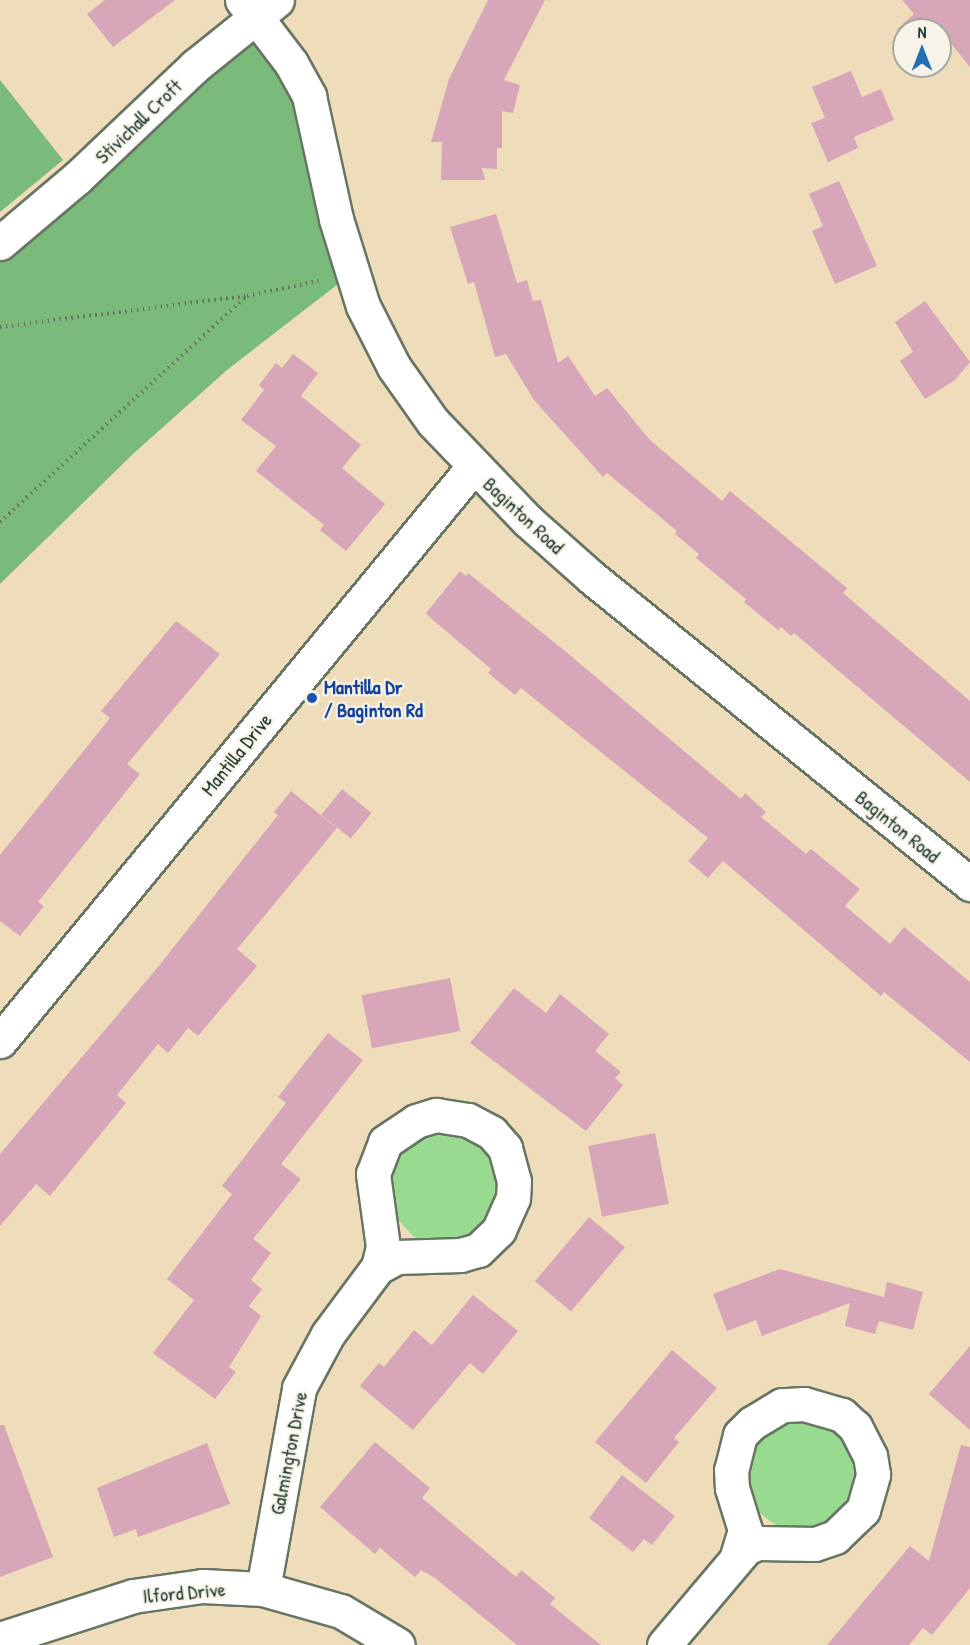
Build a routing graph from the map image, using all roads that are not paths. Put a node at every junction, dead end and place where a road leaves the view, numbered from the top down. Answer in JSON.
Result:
{"nodes":[{"id":1,"x":258,"y":6,"type":"edge"},
{"id":2,"x":0,"y":243,"type":"edge"},
{"id":3,"x":473,"y":467,"type":"junction"},
{"id":4,"x":970,"y":885,"type":"edge"},
{"id":5,"x":0,"y":1041,"type":"edge"},
{"id":6,"x":378,"y":1267,"type":"junction"},
{"id":7,"x":737,"y":1556,"type":"junction"},
{"id":8,"x":262,"y":1589,"type":"junction"},
{"id":9,"x":0,"y":1640,"type":"edge"},
{"id":10,"x":399,"y":1645,"type":"edge"},
{"id":11,"x":664,"y":1645,"type":"edge"}],
"edges":[{"from":1,"to":2,"type":"street","name":"Stivichall Croft"},
{"from":1,"to":3,"type":"street","name":"Baginton Road"},
{"from":3,"to":4,"type":"street","name":"Baginton Road"},
{"from":3,"to":5,"type":"street","name":"Mantilla Drive"},
{"from":6,"to":6,"type":"street"},
{"from":6,"to":8,"type":"street","name":"Galmington Drive"},
{"from":7,"to":7,"type":"street"},
{"from":7,"to":11,"type":"street"},
{"from":8,"to":9,"type":"street","name":"Ilford Drive"},
{"from":8,"to":10,"type":"street","name":"Ilford Drive"}]}
